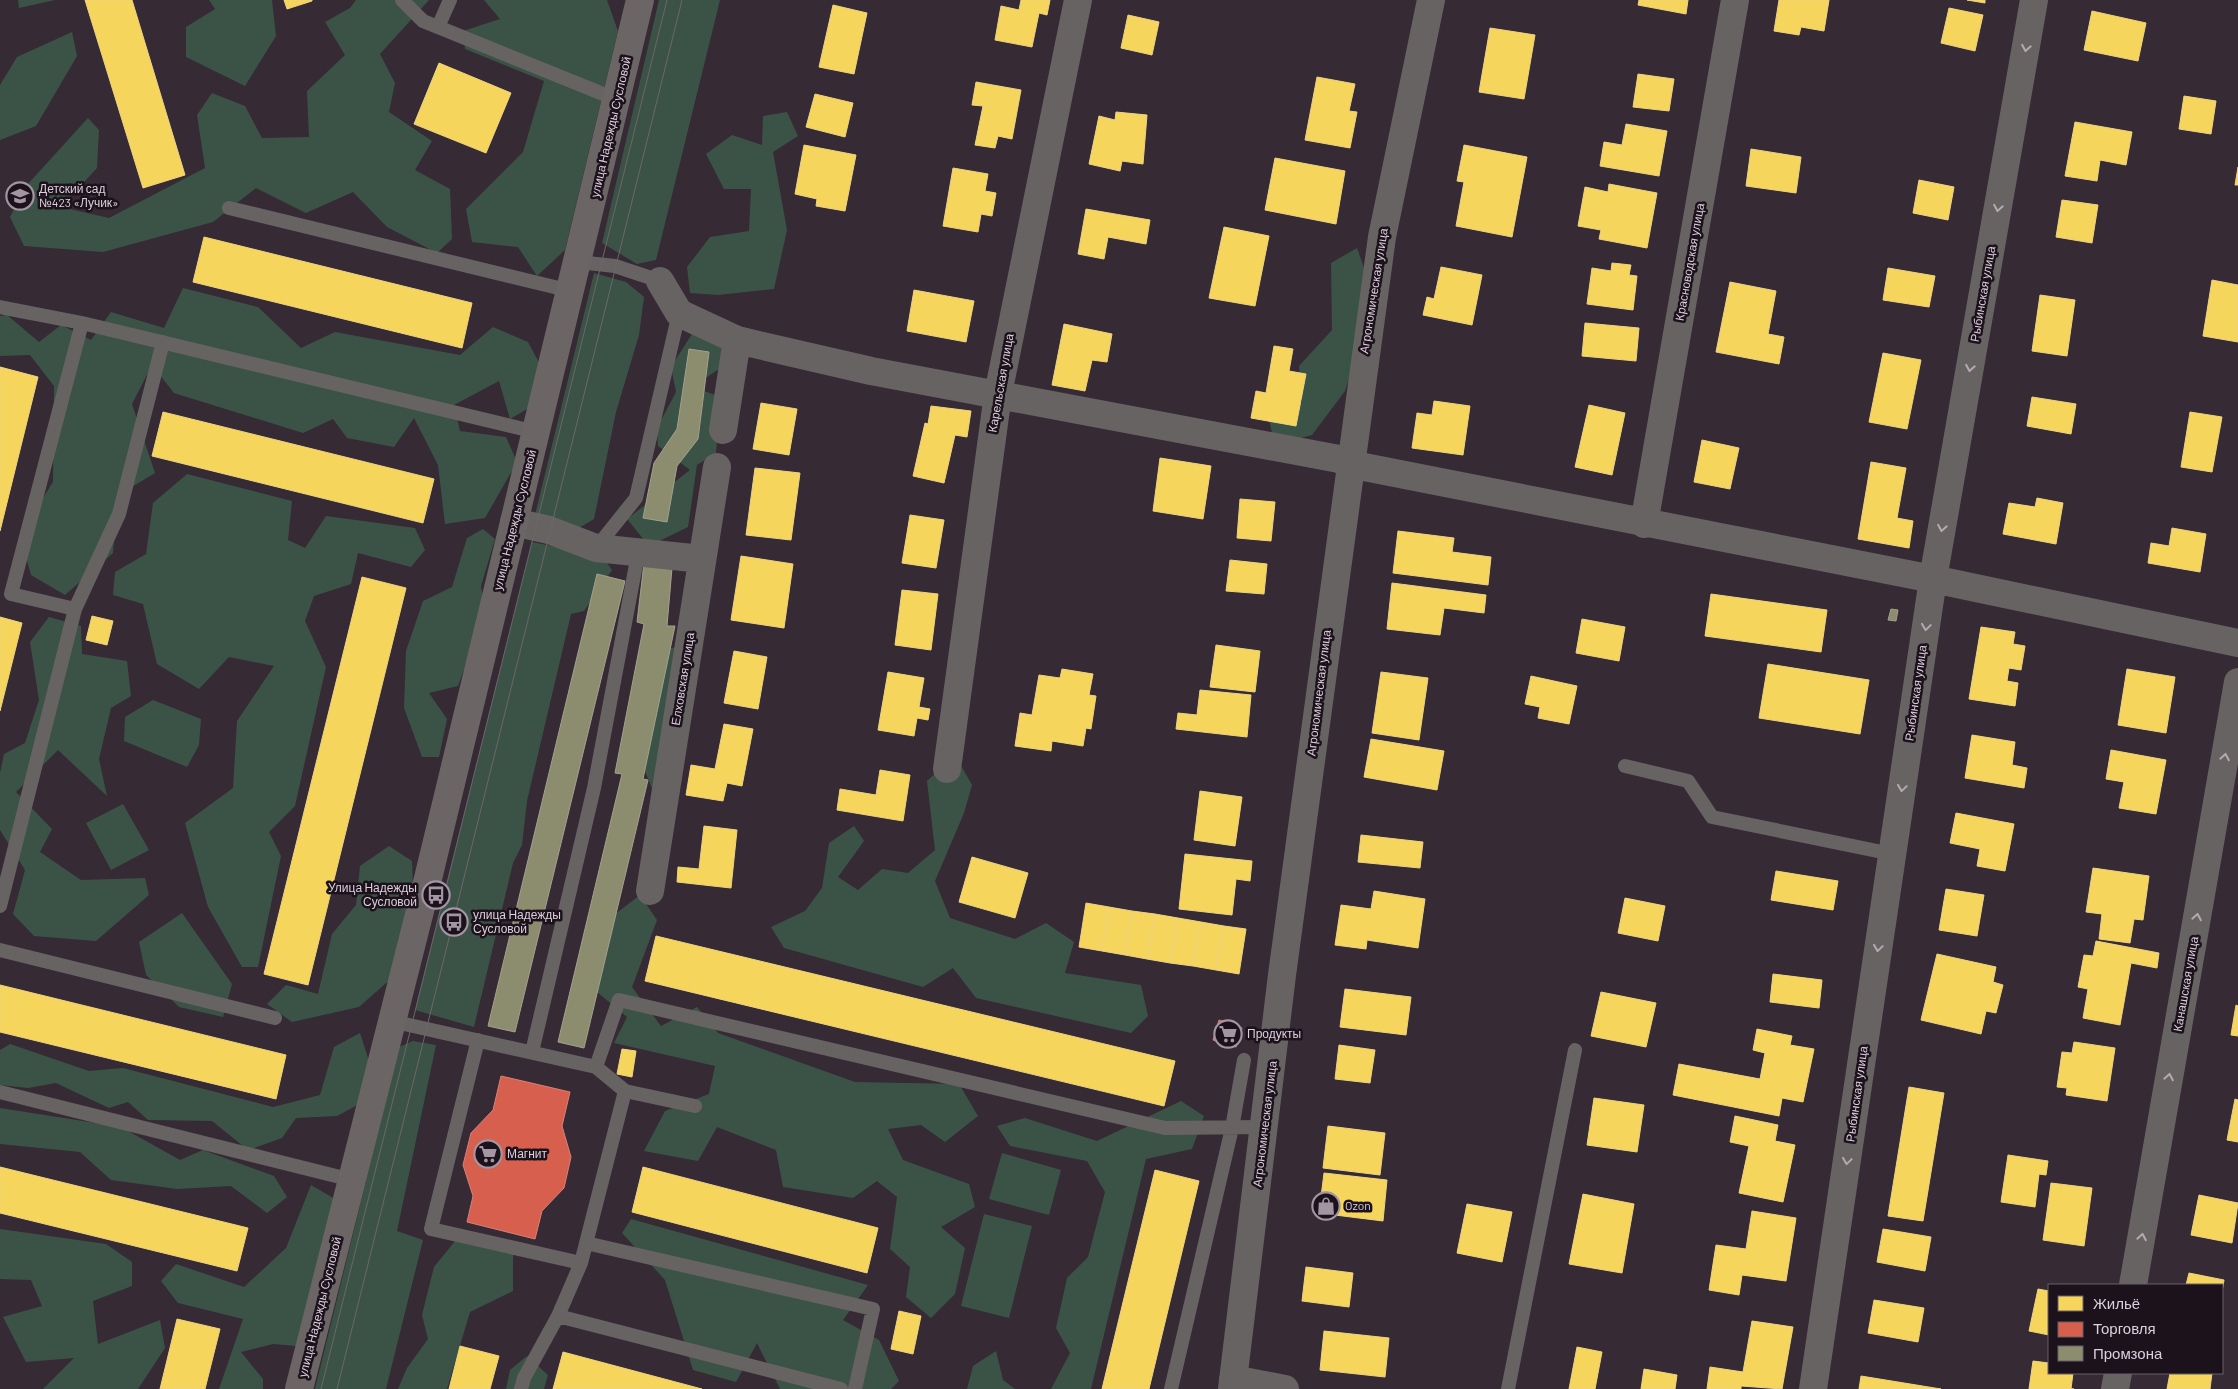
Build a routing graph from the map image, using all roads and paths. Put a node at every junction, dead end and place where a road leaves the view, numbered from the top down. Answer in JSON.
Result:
{"nodes":[{"id":1,"x":402,"y":0,"type":"edge"},
{"id":2,"x":450,"y":0,"type":"edge"},
{"id":3,"x":640,"y":0,"type":"edge"},
{"id":4,"x":1078,"y":0,"type":"edge"},
{"id":5,"x":1431,"y":0,"type":"edge"},
{"id":6,"x":1735,"y":0,"type":"edge"},
{"id":7,"x":2034,"y":0,"type":"edge"},
{"id":8,"x":438,"y":27,"type":"junction"},
{"id":9,"x":618,"y":100,"type":"junction"},
{"id":10,"x":229,"y":208,"type":"dead end"},
{"id":11,"x":578,"y":262,"type":"junction"},
{"id":12,"x":660,"y":281,"type":"joint"},
{"id":13,"x":571,"y":292,"type":"junction"},
{"id":14,"x":0,"y":307,"type":"edge"},
{"id":15,"x":680,"y":313,"type":"junction"},
{"id":16,"x":82,"y":323,"type":"junction"},
{"id":17,"x":737,"y":340,"type":"junction"},
{"id":18,"x":162,"y":342,"type":"junction"},
{"id":19,"x":998,"y":394,"type":"junction"},
{"id":20,"x":723,"y":430,"type":"dead end"},
{"id":21,"x":536,"y":432,"type":"junction"},
{"id":22,"x":1349,"y":464,"type":"junction"},
{"id":23,"x":717,"y":467,"type":"dead end"},
{"id":24,"x":514,"y":522,"type":"junction"},
{"id":25,"x":1644,"y":524,"type":"junction"},
{"id":26,"x":596,"y":548,"type":"junction"},
{"id":27,"x":638,"y":554,"type":"junction"},
{"id":28,"x":702,"y":559,"type":"junction"},
{"id":29,"x":1933,"y":579,"type":"junction"},
{"id":30,"x":75,"y":609,"type":"junction"},
{"id":31,"x":2238,"y":643,"type":"edge"},
{"id":32,"x":2238,"y":682,"type":"edge"},
{"id":33,"x":1625,"y":766,"type":"dead end"},
{"id":34,"x":947,"y":769,"type":"dead end"},
{"id":35,"x":1892,"y":854,"type":"junction"},
{"id":36,"x":650,"y":891,"type":"dead end"},
{"id":37,"x":0,"y":906,"type":"edge"},
{"id":38,"x":0,"y":950,"type":"edge"},
{"id":39,"x":276,"y":1018,"type":"dead end"},
{"id":40,"x":392,"y":1021,"type":"junction"},
{"id":41,"x":478,"y":1040,"type":"junction"},
{"id":42,"x":1575,"y":1050,"type":"dead end"},
{"id":43,"x":532,"y":1052,"type":"junction"},
{"id":44,"x":1244,"y":1060,"type":"dead end"},
{"id":45,"x":596,"y":1067,"type":"junction"},
{"id":46,"x":625,"y":1091,"type":"junction"},
{"id":47,"x":0,"y":1092,"type":"edge"},
{"id":48,"x":695,"y":1106,"type":"dead end"},
{"id":49,"x":1264,"y":1127,"type":"junction"},
{"id":50,"x":1232,"y":1128,"type":"junction"},
{"id":51,"x":352,"y":1180,"type":"junction"},
{"id":52,"x":586,"y":1243,"type":"junction"},
{"id":53,"x":582,"y":1263,"type":"junction"},
{"id":54,"x":2133,"y":1284,"type":"edge"},
{"id":55,"x":558,"y":1316,"type":"junction"},
{"id":56,"x":2118,"y":1374,"type":"edge"},
{"id":57,"x":1233,"y":1384,"type":"edge"},
{"id":58,"x":299,"y":1389,"type":"edge"},
{"id":59,"x":521,"y":1389,"type":"edge"},
{"id":60,"x":840,"y":1389,"type":"edge"},
{"id":61,"x":855,"y":1389,"type":"edge"},
{"id":62,"x":1171,"y":1389,"type":"edge"},
{"id":63,"x":1285,"y":1389,"type":"edge"},
{"id":64,"x":1508,"y":1389,"type":"edge"},
{"id":65,"x":1813,"y":1389,"type":"edge"},
{"id":66,"x":2115,"y":1389,"type":"edge"}],
"edges":[{"from":1,"to":8,"type":"lane"},
{"from":2,"to":8,"type":"lane"},
{"from":3,"to":9,"type":"main road","name":"улица Надежды Сусловой"},
{"from":4,"to":19,"type":"street","name":"Карельская улица"},
{"from":5,"to":22,"type":"street","name":"Агрономическая улица"},
{"from":6,"to":25,"type":"street","name":"Красноводская улица"},
{"from":7,"to":29,"type":"street","name":"Рыбинская улица","one_way":true},
{"from":8,"to":9,"type":"lane"},
{"from":9,"to":11,"type":"main road","name":"улица Надежды Сусловой"},
{"from":10,"to":13,"type":"lane"},
{"from":11,"to":12,"type":"lane"},
{"from":11,"to":13,"type":"main road","name":"улица Надежды Сусловой"},
{"from":12,"to":15,"type":"street"},
{"from":13,"to":21,"type":"main road","name":"улица Надежды Сусловой"},
{"from":14,"to":16,"type":"lane"},
{"from":15,"to":17,"type":"street"},
{"from":15,"to":26,"type":"lane"},
{"from":16,"to":18,"type":"lane"},
{"from":16,"to":30,"type":"lane"},
{"from":17,"to":19,"type":"street"},
{"from":17,"to":20,"type":"street"},
{"from":18,"to":21,"type":"lane"},
{"from":18,"to":30,"type":"lane"},
{"from":19,"to":22,"type":"street"},
{"from":19,"to":34,"type":"street","name":"Карельская улица"},
{"from":21,"to":24,"type":"main road","name":"улица Надежды Сусловой"},
{"from":22,"to":25,"type":"street"},
{"from":22,"to":49,"type":"street","name":"Агрономическая улица"},
{"from":23,"to":28,"type":"street","name":"Елховская улица"},
{"from":24,"to":26,"type":"street"},
{"from":24,"to":40,"type":"main road","name":"улица Надежды Сусловой"},
{"from":25,"to":29,"type":"street"},
{"from":26,"to":27,"type":"street"},
{"from":27,"to":28,"type":"street"},
{"from":27,"to":43,"type":"lane"},
{"from":28,"to":36,"type":"street","name":"Елховская улица"},
{"from":29,"to":31,"type":"street"},
{"from":29,"to":35,"type":"street","name":"Рыбинская улица","one_way":true},
{"from":30,"to":37,"type":"lane"},
{"from":54,"to":32,"type":"street","name":"Канашская улица","one_way":true},
{"from":33,"to":35,"type":"lane"},
{"from":35,"to":65,"type":"street","name":"Рыбинская улица","one_way":true},
{"from":38,"to":39,"type":"lane"},
{"from":40,"to":41,"type":"lane"},
{"from":40,"to":51,"type":"main road","name":"улица Надежды Сусловой"},
{"from":41,"to":43,"type":"lane"},
{"from":41,"to":53,"type":"lane"},
{"from":42,"to":64,"type":"lane"},
{"from":43,"to":45,"type":"lane"},
{"from":44,"to":50,"type":"lane"},
{"from":45,"to":46,"type":"lane"},
{"from":45,"to":50,"type":"lane"},
{"from":46,"to":48,"type":"lane"},
{"from":46,"to":52,"type":"lane"},
{"from":47,"to":51,"type":"lane"},
{"from":49,"to":50,"type":"lane"},
{"from":49,"to":57,"type":"street","name":"Агрономическая улица"},
{"from":50,"to":62,"type":"lane"},
{"from":51,"to":58,"type":"main road","name":"улица Надежды Сусловой"},
{"from":52,"to":53,"type":"lane"},
{"from":52,"to":61,"type":"lane"},
{"from":53,"to":55,"type":"lane"},
{"from":55,"to":59,"type":"lane"},
{"from":55,"to":60,"type":"lane"},
{"from":56,"to":66,"type":"street"},
{"from":57,"to":63,"type":"street"}]}
